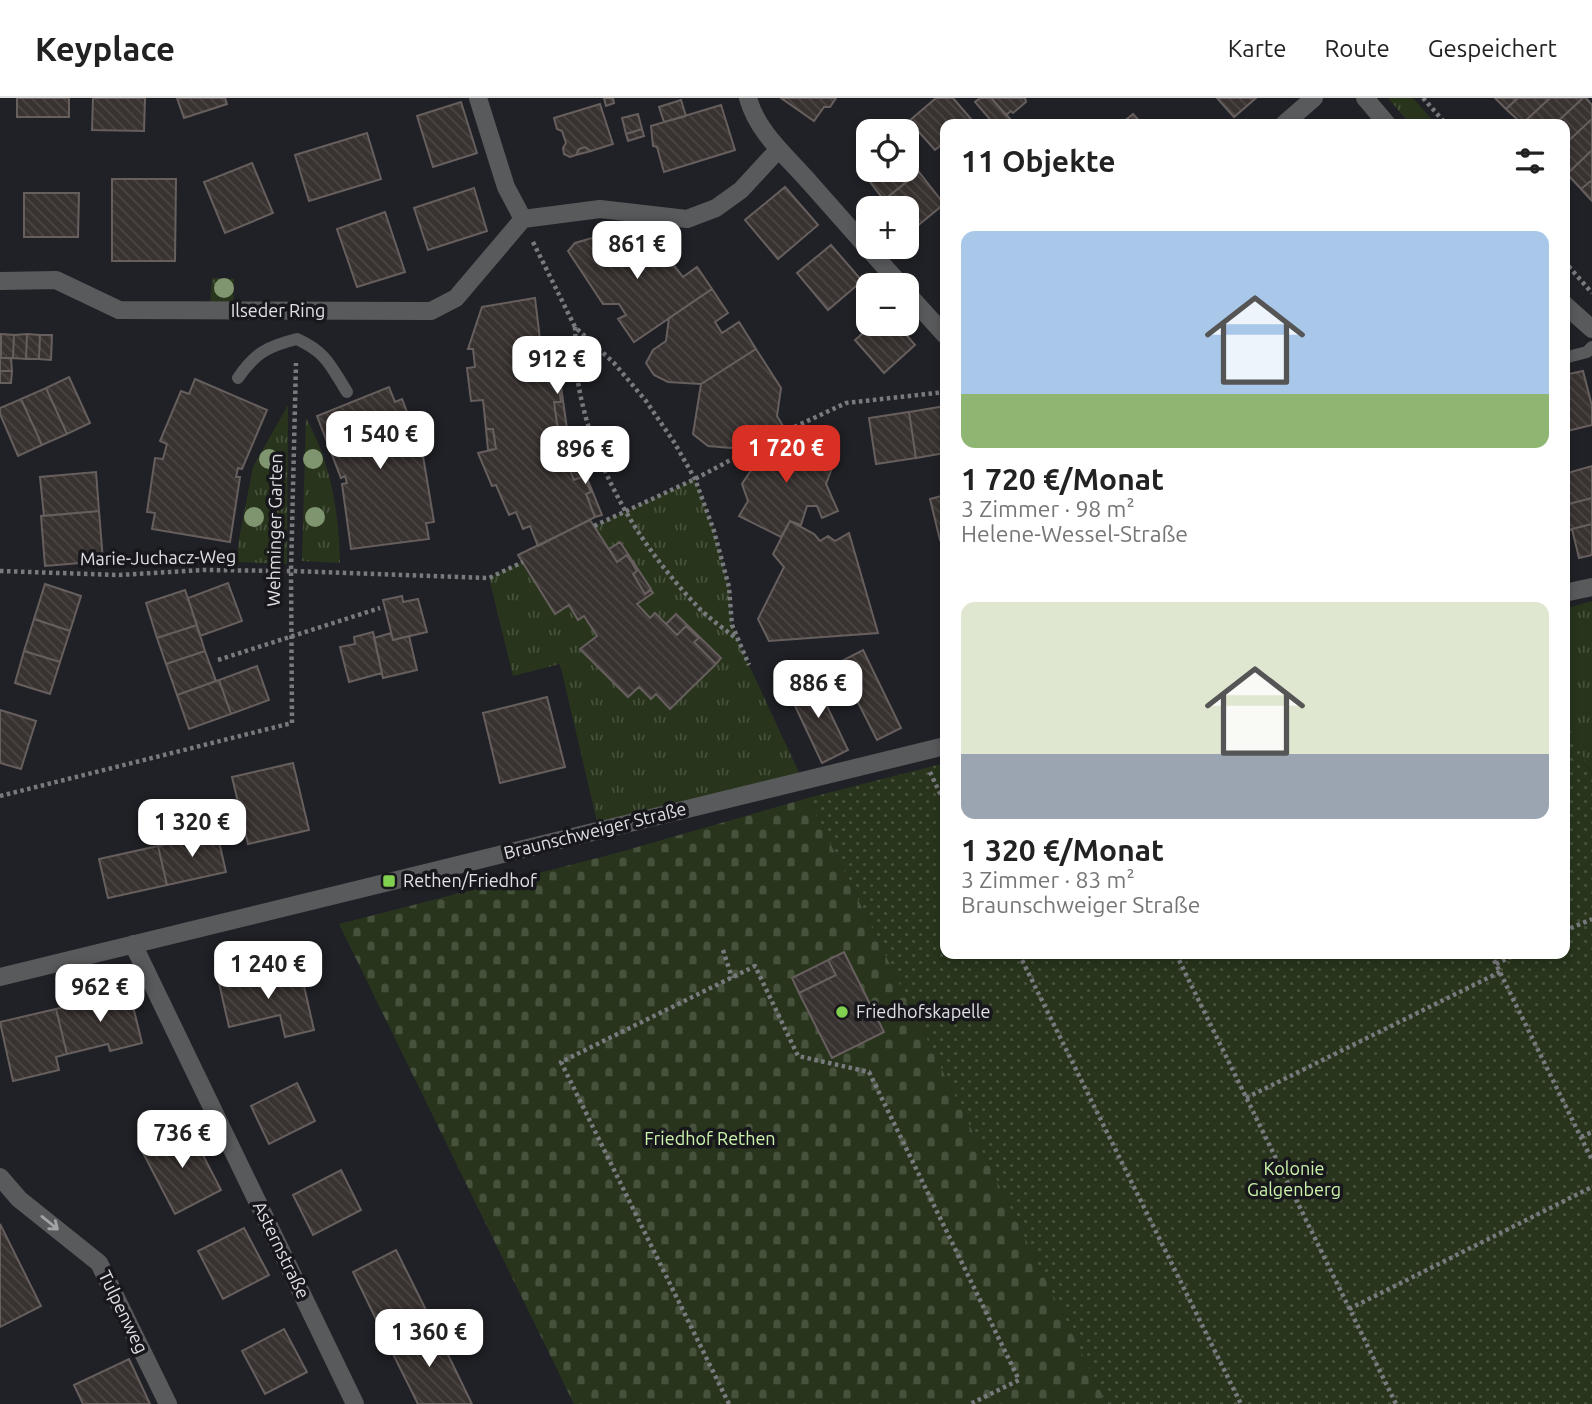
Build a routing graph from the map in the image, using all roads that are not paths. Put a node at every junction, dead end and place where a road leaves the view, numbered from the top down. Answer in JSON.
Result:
{"nodes":[{"id":1,"x":478,"y":98,"type":"edge"},
{"id":2,"x":748,"y":98,"type":"edge"},
{"id":3,"x":1314,"y":98,"type":"edge"},
{"id":4,"x":1364,"y":98,"type":"edge"},
{"id":5,"x":1290,"y":119,"type":"edge"},
{"id":6,"x":1383,"y":119,"type":"edge"},
{"id":7,"x":778,"y":151,"type":"junction"},
{"id":8,"x":523,"y":219,"type":"junction"},
{"id":9,"x":890,"y":273,"type":"edge"},
{"id":10,"x":0,"y":281,"type":"edge"},
{"id":11,"x":919,"y":306,"type":"edge"},
{"id":12,"x":1570,"y":309,"type":"edge"},
{"id":13,"x":940,"y":329,"type":"edge"},
{"id":14,"x":1592,"y":329,"type":"edge"},
{"id":15,"x":1592,"y":347,"type":"edge"},
{"id":16,"x":1570,"y":356,"type":"edge"},
{"id":17,"x":238,"y":378,"type":"dead end"},
{"id":18,"x":347,"y":392,"type":"dead end"},
{"id":19,"x":1592,"y":587,"type":"edge"},
{"id":20,"x":1570,"y":592,"type":"edge"},
{"id":21,"x":940,"y":748,"type":"edge"},
{"id":22,"x":133,"y":944,"type":"junction"},
{"id":23,"x":0,"y":977,"type":"edge"},
{"id":24,"x":0,"y":1177,"type":"edge"},
{"id":25,"x":168,"y":1404,"type":"edge"},
{"id":26,"x":355,"y":1404,"type":"edge"}],
"edges":[{"from":1,"to":8,"type":"street"},
{"from":2,"to":7,"type":"street"},
{"from":3,"to":5,"type":"street"},
{"from":4,"to":6,"type":"street"},
{"from":7,"to":8,"type":"street"},
{"from":7,"to":9,"type":"street"},
{"from":8,"to":10,"type":"street","name":"Ilseder Ring"},
{"from":11,"to":13,"type":"street"},
{"from":12,"to":14,"type":"street"},
{"from":15,"to":16,"type":"lane"},
{"from":17,"to":18,"type":"lane"},
{"from":19,"to":20,"type":"street"},
{"from":21,"to":22,"type":"street","name":"Braunschweiger Straße"},
{"from":22,"to":23,"type":"street","name":"Braunschweiger Straße"},
{"from":22,"to":26,"type":"street","name":"Asternstraße"},
{"from":24,"to":25,"type":"street","name":"Tulpenweg","one_way":true}]}
